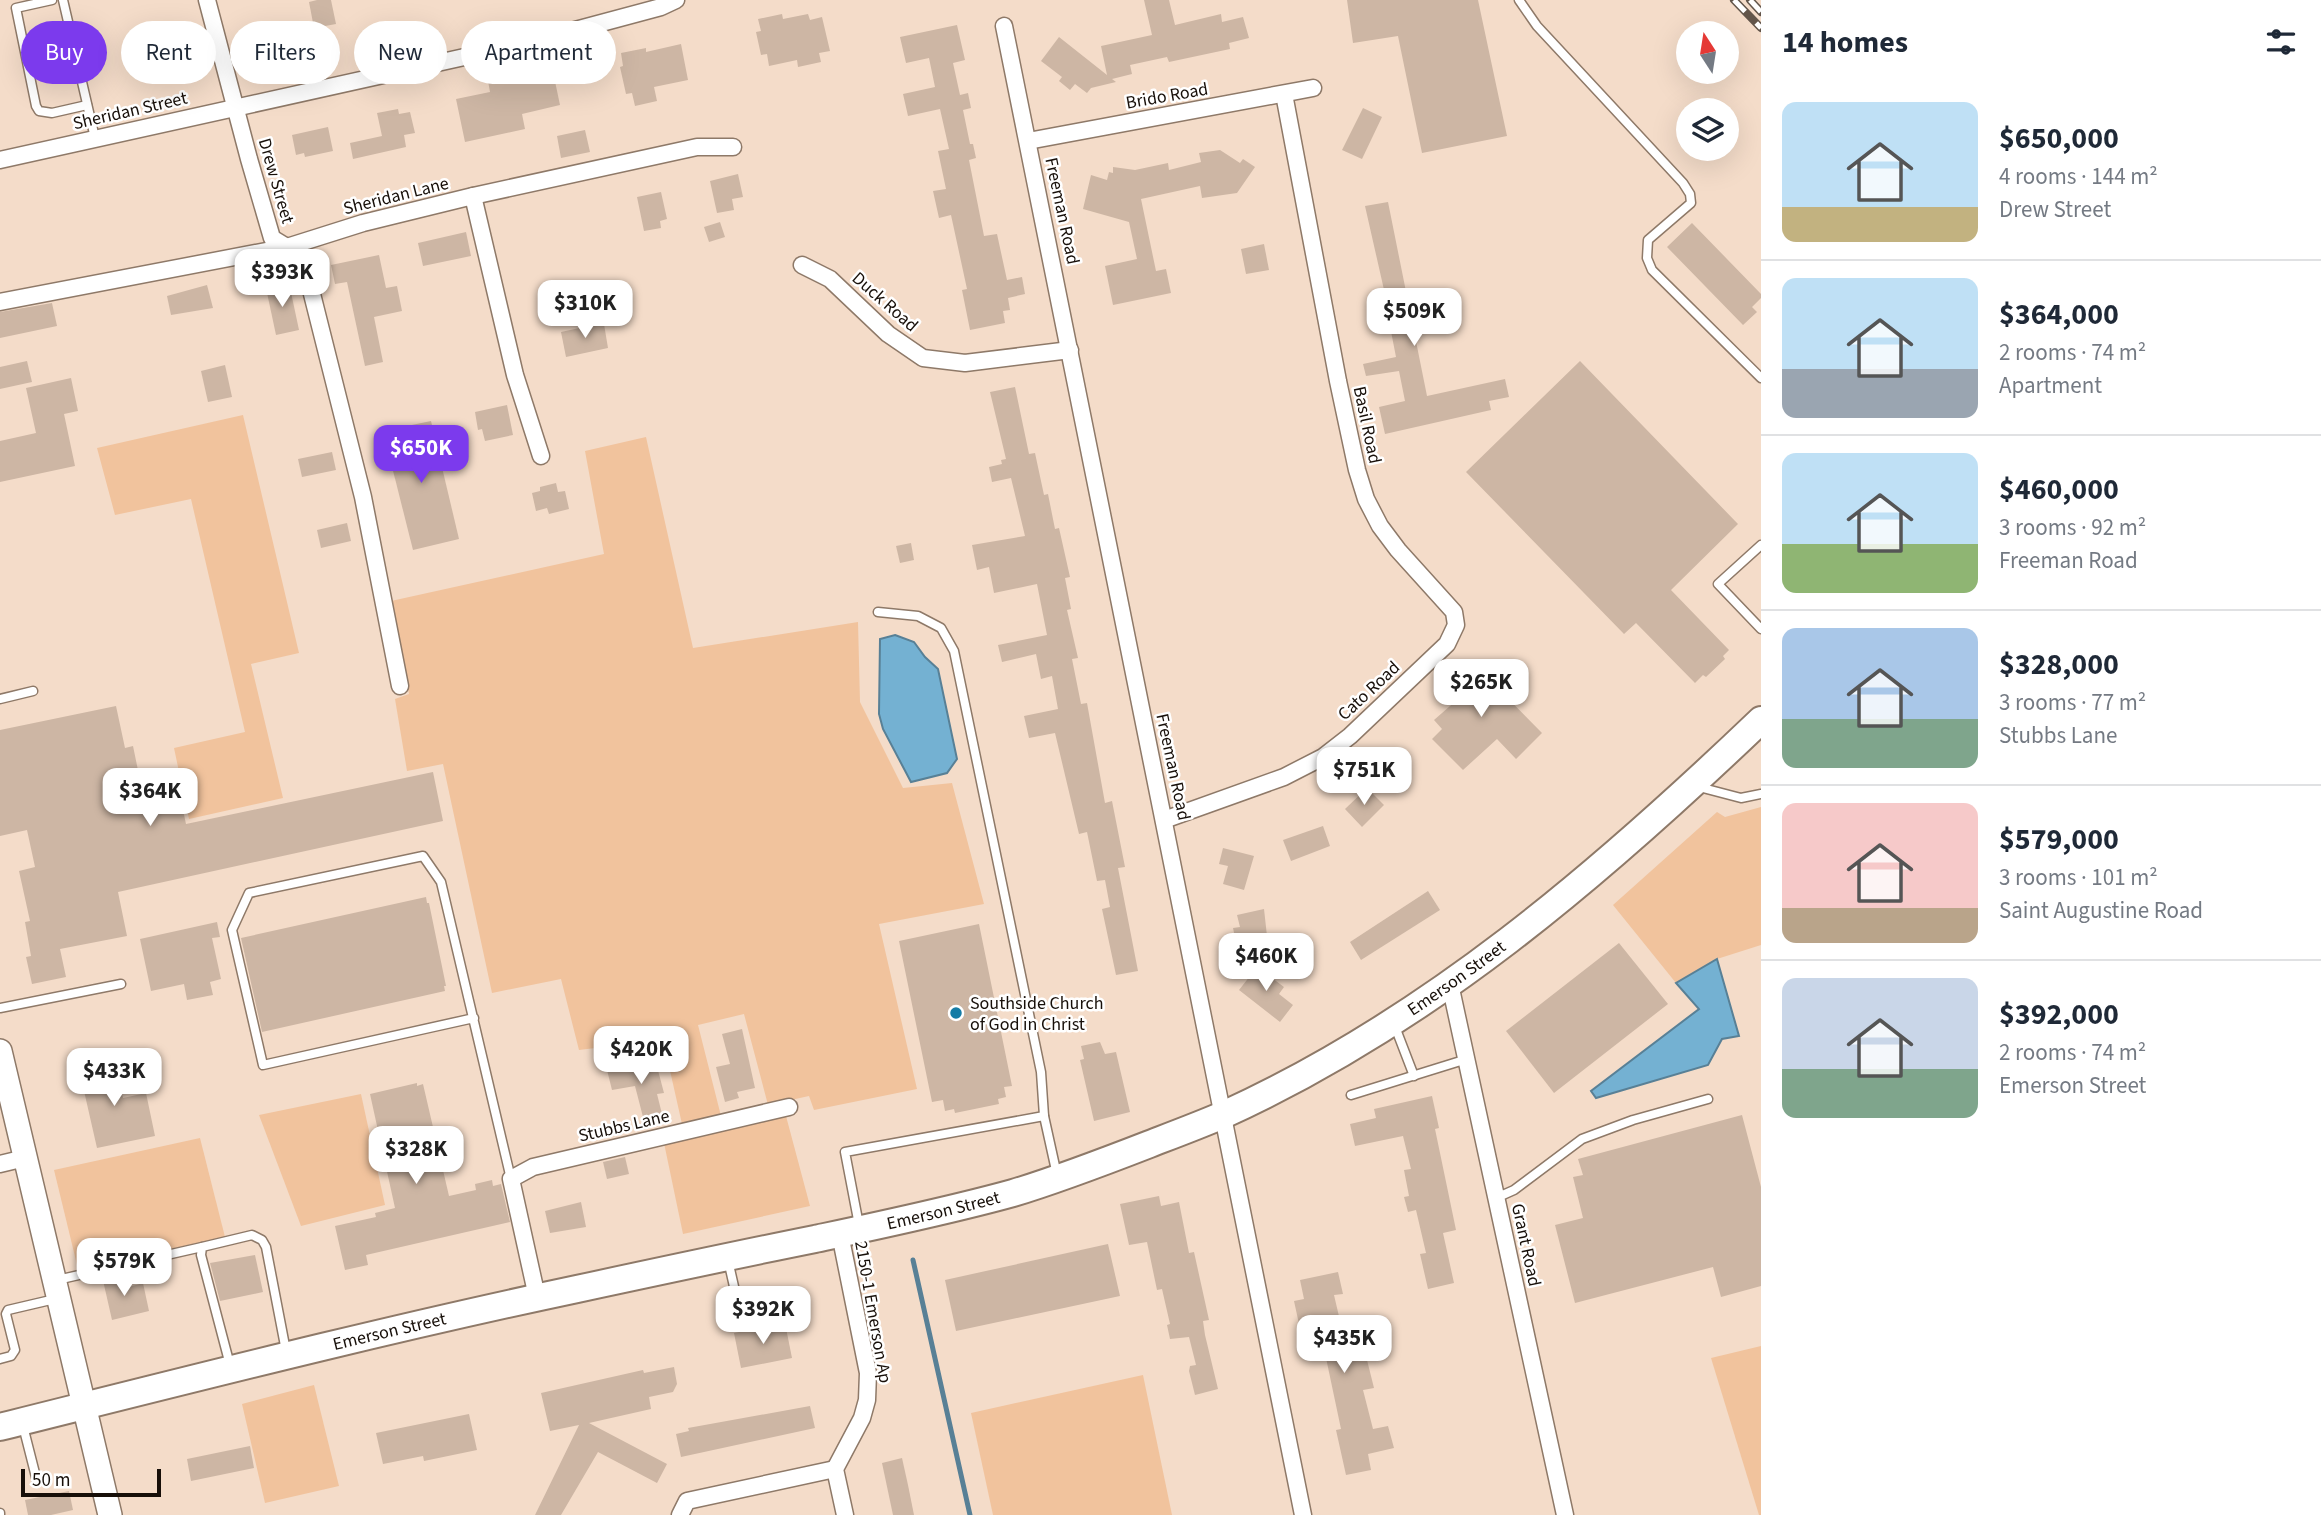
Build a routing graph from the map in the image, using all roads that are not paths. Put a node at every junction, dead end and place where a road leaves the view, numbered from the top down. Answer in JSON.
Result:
{"nodes":[{"id":1,"x":52,"y":0,"type":"edge"},
{"id":2,"x":63,"y":0,"type":"edge"},
{"id":3,"x":207,"y":0,"type":"edge"},
{"id":4,"x":676,"y":0,"type":"edge"},
{"id":5,"x":1519,"y":0,"type":"edge"},
{"id":6,"x":1004,"y":26,"type":"dead end"},
{"id":7,"x":1313,"y":88,"type":"dead end"},
{"id":8,"x":1284,"y":94,"type":"junction"},
{"id":9,"x":87,"y":105,"type":"junction"},
{"id":10,"x":235,"y":107,"type":"junction"},
{"id":11,"x":95,"y":138,"type":"junction"},
{"id":12,"x":1028,"y":141,"type":"junction"},
{"id":13,"x":733,"y":147,"type":"dead end"},
{"id":14,"x":0,"y":160,"type":"edge"},
{"id":15,"x":473,"y":196,"type":"junction"},
{"id":16,"x":287,"y":247,"type":"junction"},
{"id":17,"x":803,"y":265,"type":"dead end"},
{"id":18,"x":0,"y":302,"type":"edge"},
{"id":19,"x":1070,"y":350,"type":"junction"},
{"id":20,"x":1761,"y":378,"type":"edge"},
{"id":21,"x":541,"y":456,"type":"dead end"},
{"id":22,"x":1761,"y":545,"type":"edge"},
{"id":23,"x":878,"y":612,"type":"dead end"},
{"id":24,"x":1454,"y":612,"type":"joint"},
{"id":25,"x":1761,"y":629,"type":"edge"},
{"id":26,"x":400,"y":686,"type":"dead end"},
{"id":27,"x":33,"y":691,"type":"dead end"},
{"id":28,"x":0,"y":699,"type":"edge"},
{"id":29,"x":1761,"y":720,"type":"edge"},
{"id":30,"x":1693,"y":785,"type":"junction"},
{"id":31,"x":1761,"y":794,"type":"edge"},
{"id":32,"x":1164,"y":820,"type":"junction"},
{"id":33,"x":121,"y":984,"type":"dead end"},
{"id":34,"x":1450,"y":984,"type":"junction"},
{"id":35,"x":0,"y":1008,"type":"edge"},
{"id":36,"x":474,"y":1018,"type":"junction"},
{"id":37,"x":1393,"y":1021,"type":"junction"},
{"id":38,"x":0,"y":1051,"type":"edge"},
{"id":39,"x":1466,"y":1059,"type":"junction"},
{"id":40,"x":1414,"y":1076,"type":"junction"},
{"id":41,"x":1351,"y":1096,"type":"dead end"},
{"id":42,"x":1708,"y":1099,"type":"dead end"},
{"id":43,"x":789,"y":1107,"type":"dead end"},
{"id":44,"x":1044,"y":1116,"type":"junction"},
{"id":45,"x":1222,"y":1116,"type":"junction"},
{"id":46,"x":25,"y":1158,"type":"junction"},
{"id":47,"x":0,"y":1164,"type":"edge"},
{"id":48,"x":1058,"y":1178,"type":"junction"},
{"id":49,"x":511,"y":1179,"type":"junction"},
{"id":50,"x":1496,"y":1198,"type":"junction"},
{"id":51,"x":850,"y":1231,"type":"junction"},
{"id":52,"x":202,"y":1247,"type":"junction"},
{"id":53,"x":728,"y":1257,"type":"junction"},
{"id":54,"x":57,"y":1289,"type":"junction"},
{"id":55,"x":537,"y":1297,"type":"junction"},
{"id":56,"x":771,"y":1309,"type":"dead end"},
{"id":57,"x":286,"y":1354,"type":"junction"},
{"id":58,"x":0,"y":1359,"type":"edge"},
{"id":59,"x":231,"y":1369,"type":"junction"},
{"id":60,"x":84,"y":1406,"type":"junction"},
{"id":61,"x":11,"y":1424,"type":"edge"},
{"id":62,"x":835,"y":1469,"type":"junction"},
{"id":63,"x":37,"y":1480,"type":"dead end"},
{"id":64,"x":110,"y":1515,"type":"edge"},
{"id":65,"x":680,"y":1515,"type":"edge"},
{"id":66,"x":845,"y":1515,"type":"edge"},
{"id":67,"x":1303,"y":1515,"type":"edge"},
{"id":68,"x":1564,"y":1515,"type":"edge"}],
"edges":[{"from":1,"to":9,"type":"lane"},
{"from":2,"to":9,"type":"lane"},
{"from":3,"to":10,"type":"street","name":"Drew Street"},
{"from":4,"to":10,"type":"street","name":"Sheridan Street"},
{"from":5,"to":20,"type":"lane"},
{"from":6,"to":12,"type":"street","name":"Freeman Road"},
{"from":7,"to":8,"type":"street","name":"Brido Road"},
{"from":8,"to":12,"type":"street","name":"Brido Road"},
{"from":8,"to":24,"type":"street","name":"Basil Road"},
{"from":9,"to":11,"type":"lane"},
{"from":10,"to":11,"type":"street","name":"Sheridan Street"},
{"from":10,"to":16,"type":"street","name":"Drew Street"},
{"from":11,"to":14,"type":"street","name":"Sheridan Street"},
{"from":12,"to":19,"type":"street","name":"Freeman Road"},
{"from":13,"to":15,"type":"street","name":"Sheridan Lane"},
{"from":15,"to":16,"type":"street","name":"Sheridan Lane"},
{"from":15,"to":21,"type":"street"},
{"from":16,"to":18,"type":"street","name":"Sheridan Lane"},
{"from":16,"to":26,"type":"street","name":"Drew Street"},
{"from":17,"to":19,"type":"street","name":"Duck Road"},
{"from":19,"to":32,"type":"street","name":"Freeman Road"},
{"from":22,"to":25,"type":"lane"},
{"from":23,"to":44,"type":"lane"},
{"from":24,"to":32,"type":"street","name":"Cato Road"},
{"from":27,"to":28,"type":"lane"},
{"from":29,"to":30,"type":"main road","name":"Emerson Street"},
{"from":30,"to":31,"type":"lane"},
{"from":30,"to":34,"type":"main road","name":"Emerson Street"},
{"from":32,"to":45,"type":"street","name":"Freeman Road"},
{"from":33,"to":35,"type":"lane"},
{"from":34,"to":37,"type":"main road","name":"Emerson Street"},
{"from":34,"to":39,"type":"street","name":"Grant Road"},
{"from":36,"to":36,"type":"lane"},
{"from":36,"to":49,"type":"lane"},
{"from":37,"to":40,"type":"lane"},
{"from":37,"to":45,"type":"main road","name":"Emerson Street"},
{"from":38,"to":46,"type":"main road"},
{"from":39,"to":40,"type":"lane"},
{"from":39,"to":50,"type":"street","name":"Grant Road"},
{"from":40,"to":41,"type":"lane"},
{"from":42,"to":50,"type":"lane"},
{"from":43,"to":49,"type":"street","name":"Stubbs Lane"},
{"from":44,"to":48,"type":"lane"},
{"from":44,"to":51,"type":"lane"},
{"from":45,"to":48,"type":"main road","name":"Emerson Street"},
{"from":45,"to":67,"type":"street","name":"Freeman Road"},
{"from":46,"to":47,"type":"street"},
{"from":46,"to":54,"type":"main road"},
{"from":48,"to":51,"type":"main road","name":"Emerson Street"},
{"from":49,"to":55,"type":"street"},
{"from":50,"to":68,"type":"street","name":"Grant Road"},
{"from":51,"to":53,"type":"main road","name":"Emerson Street"},
{"from":51,"to":62,"type":"street","name":"2150-1 Emerson Ap"},
{"from":52,"to":54,"type":"lane"},
{"from":52,"to":57,"type":"lane"},
{"from":52,"to":59,"type":"lane"},
{"from":53,"to":55,"type":"main road","name":"Emerson Street"},
{"from":53,"to":56,"type":"lane"},
{"from":54,"to":58,"type":"lane"},
{"from":54,"to":60,"type":"main road"},
{"from":55,"to":57,"type":"main road","name":"Emerson Street"},
{"from":57,"to":59,"type":"main road","name":"Emerson Street"},
{"from":59,"to":60,"type":"main road","name":"Emerson Street"},
{"from":60,"to":61,"type":"main road","name":"Emerson Street"},
{"from":60,"to":64,"type":"main road"},
{"from":61,"to":63,"type":"lane"},
{"from":62,"to":65,"type":"street"},
{"from":62,"to":66,"type":"street"}]}
